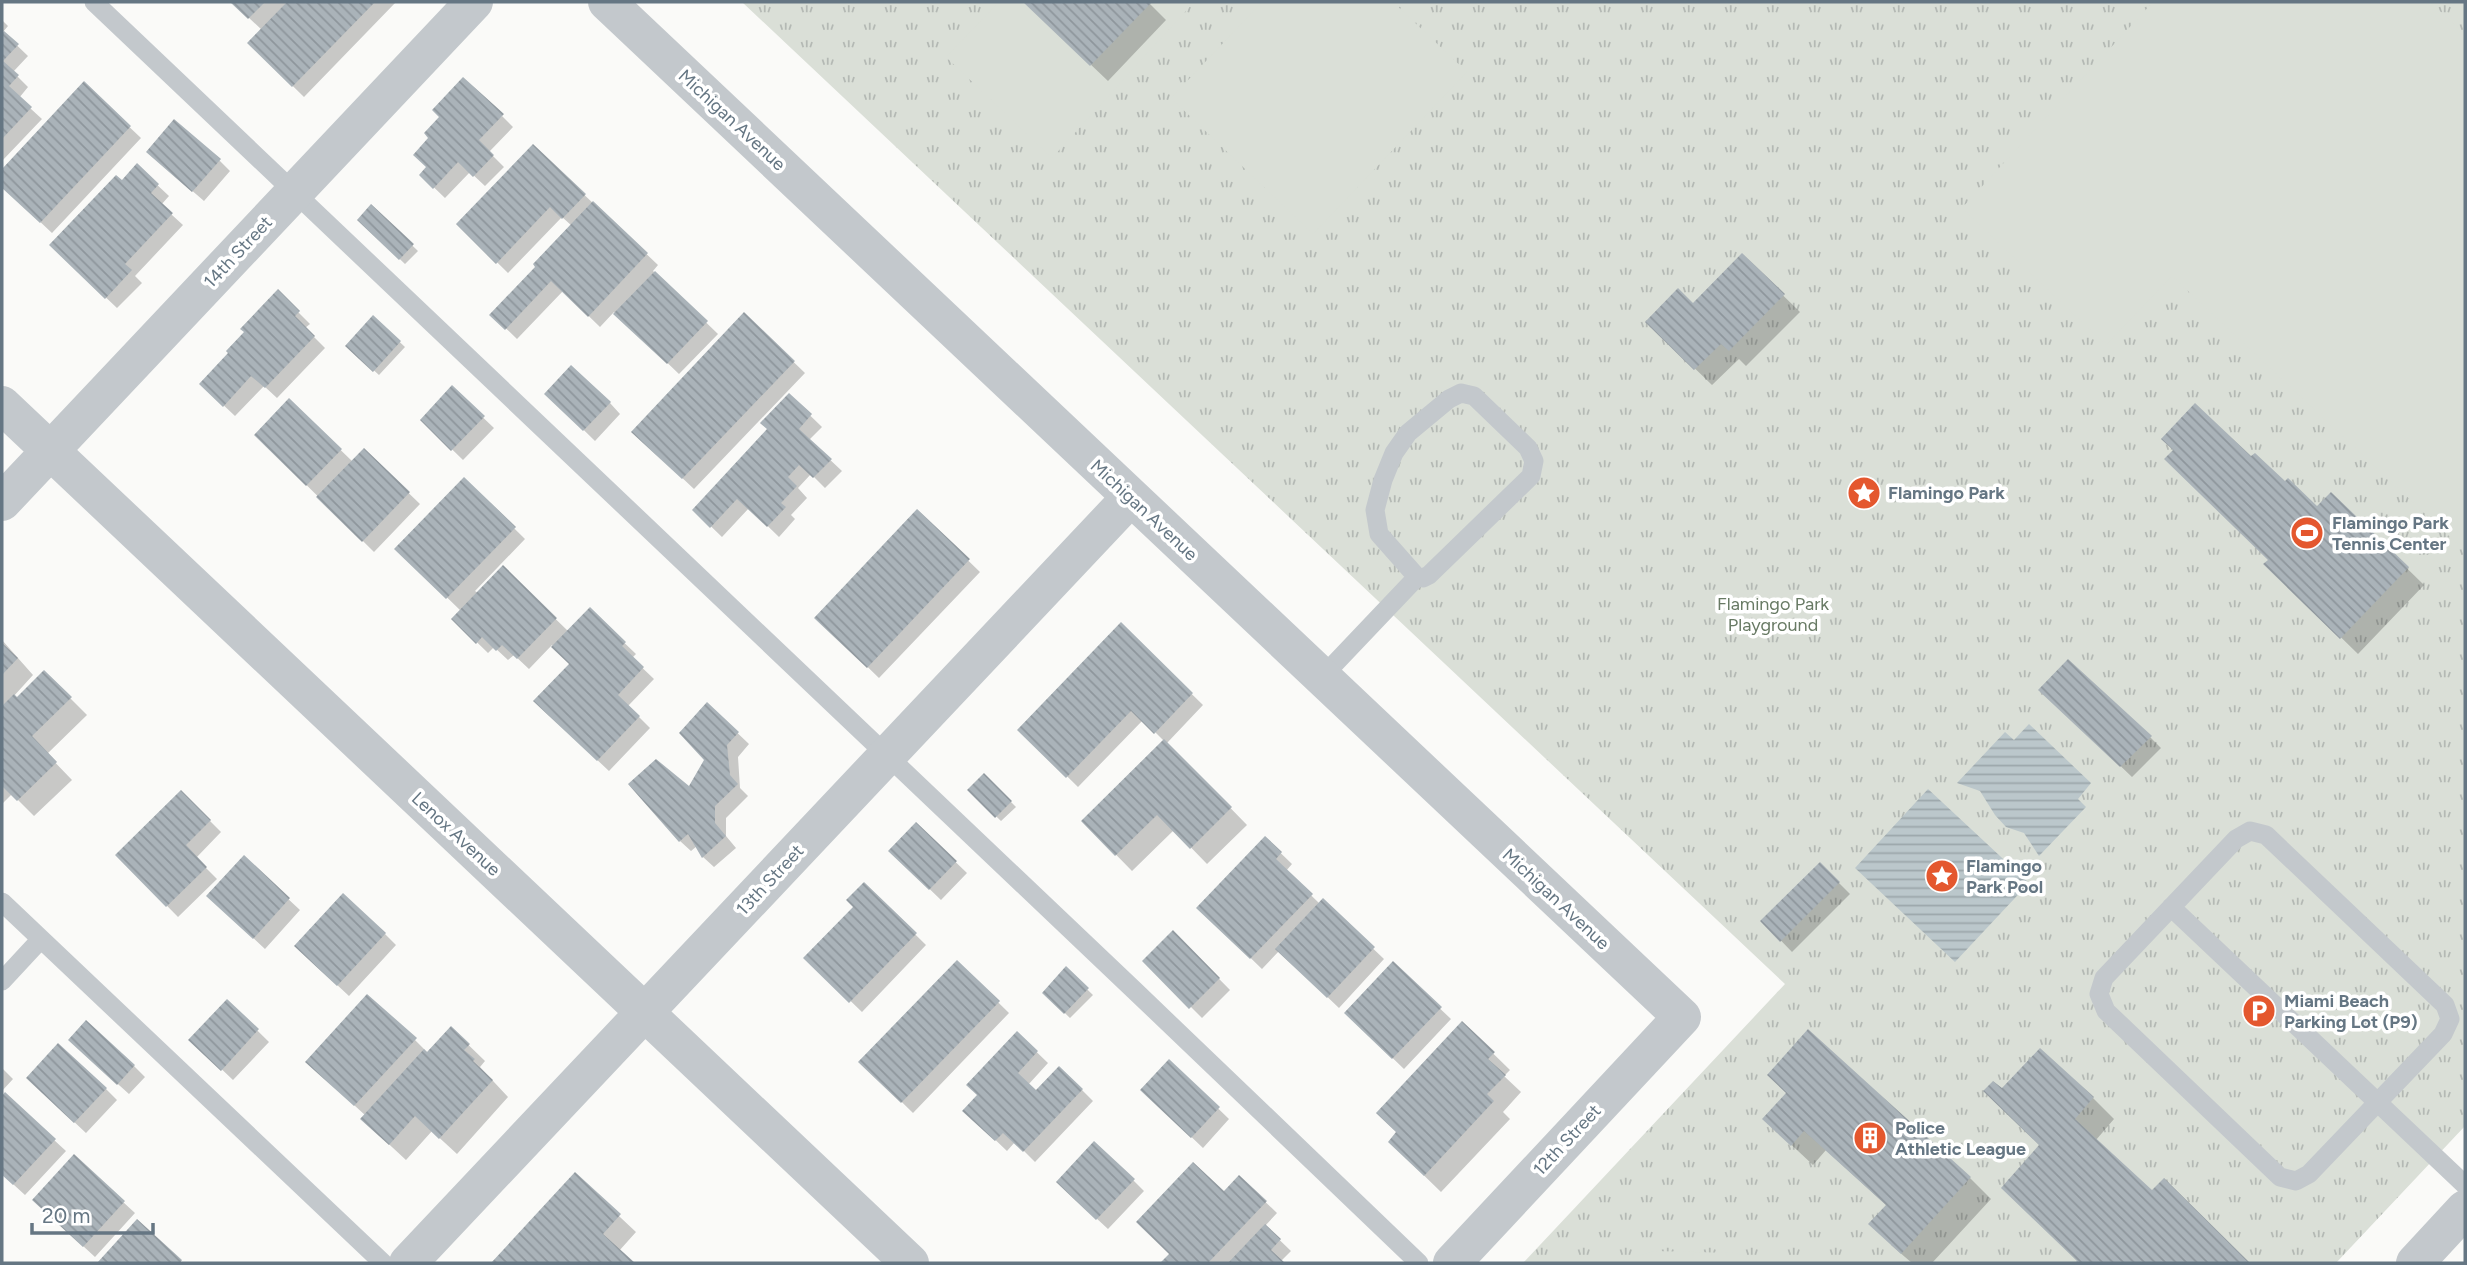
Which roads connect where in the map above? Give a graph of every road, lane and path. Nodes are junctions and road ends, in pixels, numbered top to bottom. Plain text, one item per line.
1 (94, 2) edge
2 (474, 2) edge
3 (607, 2) edge
4 (294, 192) junction
5 (2, 405) edge
6 (50, 451) junction
7 (1132, 497) junction
8 (2, 502) edge
9 (1417, 577) junction
10 (1322, 677) junction
11 (888, 755) junction
12 (2, 902) edge
13 (2171, 907) junction
14 (41, 940) junction
15 (2, 981) edge
16 (645, 1012) junction
17 (1682, 1017) joint
18 (2378, 1104) junction
19 (2465, 1185) edge
20 (2465, 1209) edge
21 (2425, 1260) edge
22 (383, 1263) edge
23 (408, 1263) edge
24 (910, 1263) edge
25 (1419, 1263) edge
26 (1452, 1263) edge

1 - 4 lane
2 - 4 street, 14th Street
3 - 7 street, Michigan Avenue
4 - 6 street, 14th Street
4 - 11 lane
5 - 6 street, Lenox Avenue
6 - 8 street, 14th Street
6 - 16 street, Lenox Avenue
7 - 10 street, Michigan Avenue
7 - 11 street, 13th Street
9 - 9 lane
9 - 10 lane
10 - 17 street, Michigan Avenue
11 - 16 street, 13th Street
11 - 25 lane
12 - 14 lane
13 - 18 lane
13 - 18 lane
13 - 18 lane
14 - 15 lane
14 - 22 lane
16 - 23 street, 13th Street
16 - 24 street, Lenox Avenue
17 - 26 street, 12th Street
18 - 19 lane
20 - 21 street

